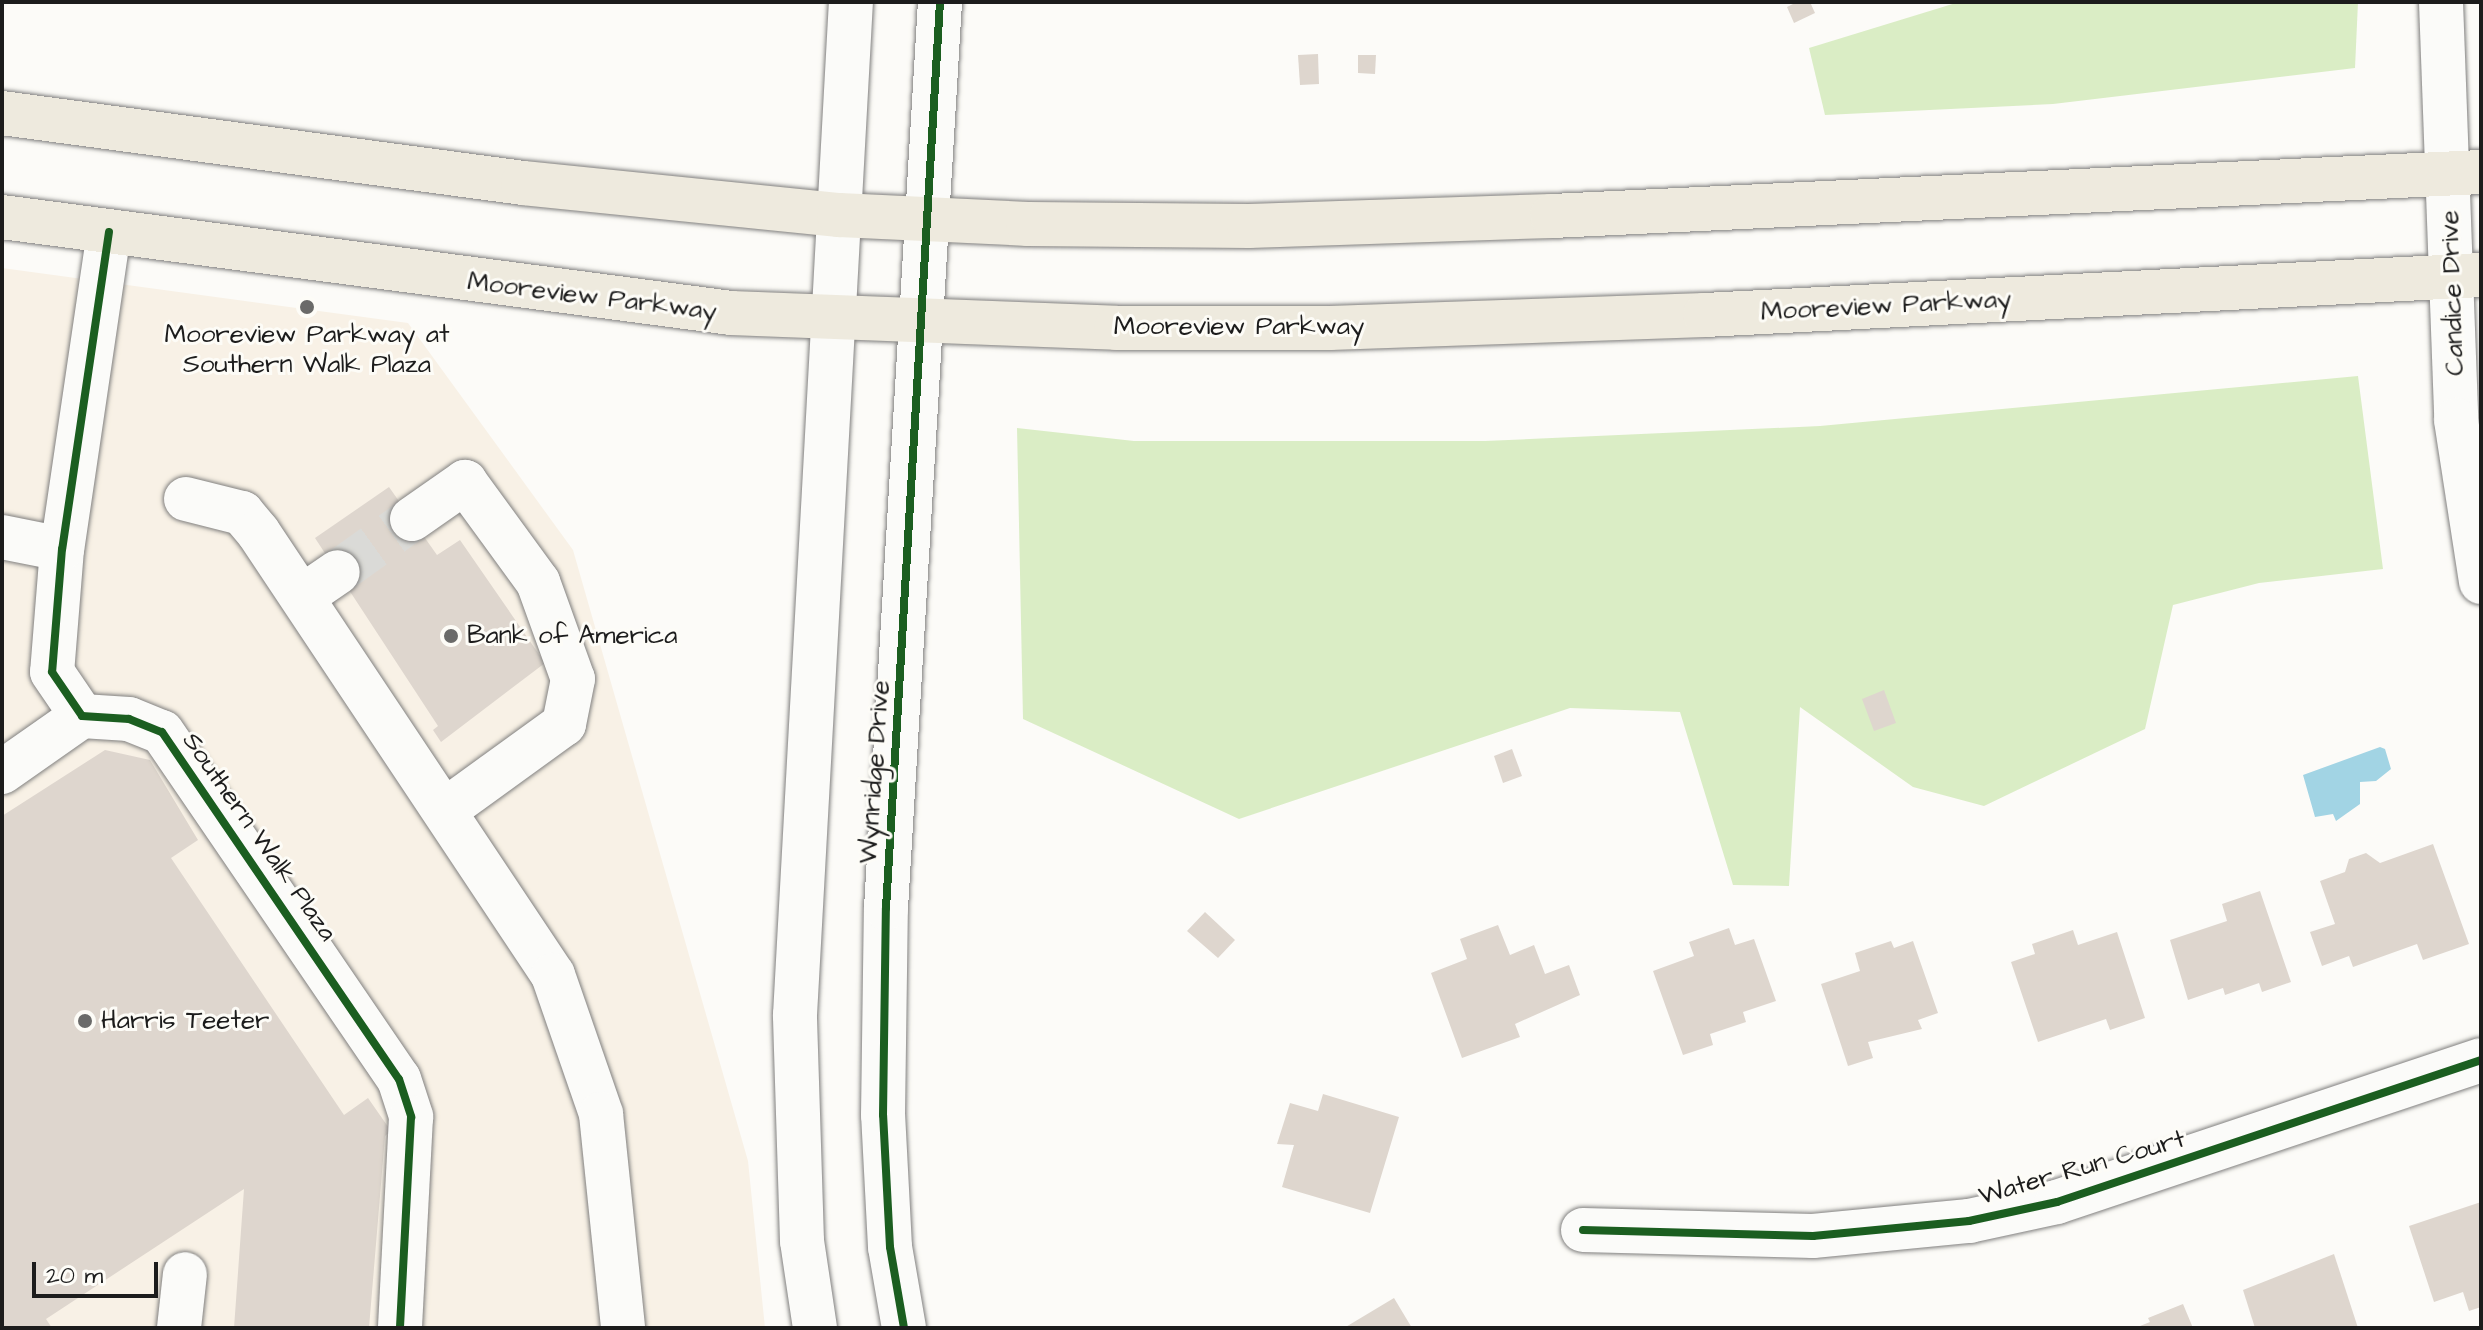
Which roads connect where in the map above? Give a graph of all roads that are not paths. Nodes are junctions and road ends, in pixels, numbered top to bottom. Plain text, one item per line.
1 (851, 2) edge
2 (940, 2) edge
3 (2441, 2) edge
4 (2, 113) edge
5 (2465, 173) edge
6 (839, 215) junction
7 (2, 217) edge
8 (928, 218) junction
9 (109, 232) junction
10 (2467, 276) edge
11 (831, 318) junction
12 (923, 323) junction
13 (186, 499) dead end
14 (412, 519) tunnel mouth
15 (2, 537) edge
16 (62, 549) junction
17 (338, 572) tunnel mouth
18 (2481, 582) edge
19 (303, 596) junction
20 (82, 716) junction
21 (2, 772) edge
22 (445, 810) junction
23 (2481, 1060) edge
24 (1583, 1230) dead end
25 (185, 1274) dead end
26 (179, 1328) edge
27 (400, 1328) edge
28 (623, 1328) edge
29 (815, 1328) edge
30 (904, 1328) edge

1 - 6 street
2 - 8 street, Wynridge Drive
3 - 5 street, Candice Drive
4 - 6 main road
5 - 8 main road
5 - 10 street, Candice Drive
6 - 8 main road
6 - 11 street
7 - 9 main road, Mooreview Parkway
8 - 12 street, Wynridge Drive
9 - 11 main road, Mooreview Parkway
9 - 16 street
10 - 12 main road, Mooreview Parkway
10 - 18 street, Candice Drive
11 - 12 main road, Mooreview Parkway
11 - 29 street
12 - 30 street, Wynridge Drive
13 - 19 street
14 - 22 street
15 - 16 street
16 - 20 street
17 - 19 street
19 - 22 street
20 - 21 street
20 - 27 street, Southern Walk Plaza
22 - 28 street
23 - 24 street, Water Run Court
25 - 26 street

